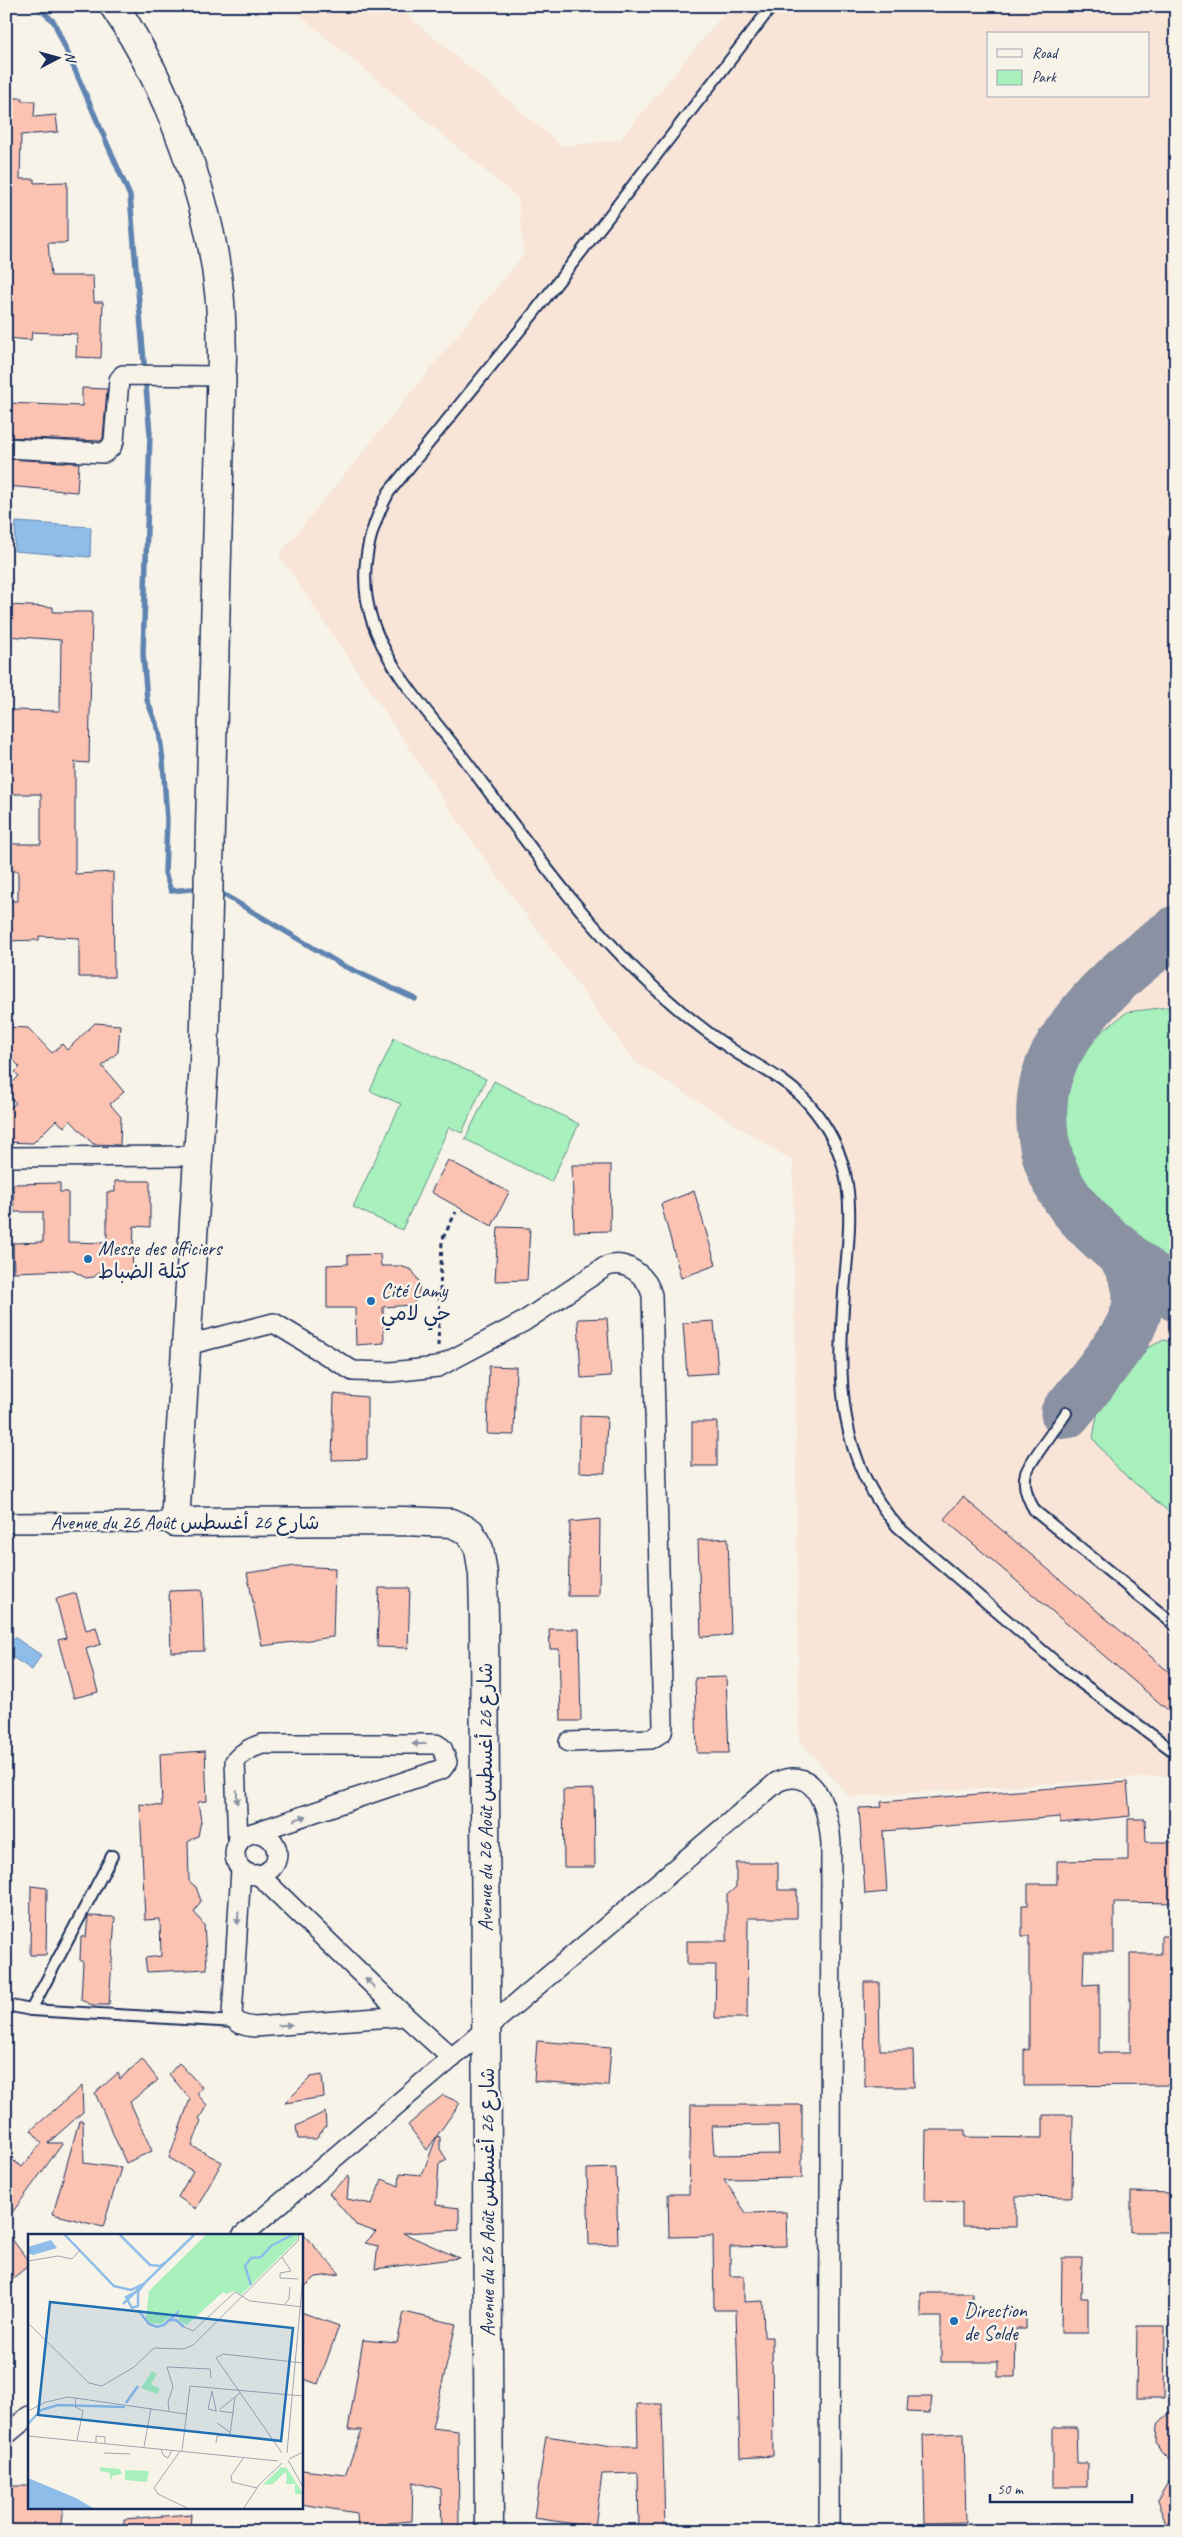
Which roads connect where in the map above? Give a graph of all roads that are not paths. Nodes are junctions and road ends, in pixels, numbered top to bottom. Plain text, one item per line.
1 (114, 6) edge
2 (772, 6) edge
3 (221, 376) junction
4 (6, 448) edge
5 (199, 1156) junction
6 (6, 1157) edge
7 (187, 1345) junction
8 (1066, 1413) dead end
9 (175, 1522) junction
10 (6, 1523) edge
11 (1176, 1626) edge
12 (569, 1742) dead end
13 (1176, 1753) edge
14 (246, 1838) junction
15 (112, 1856) dead end
16 (250, 1872) junction
17 (6, 2005) edge
18 (31, 2010) junction
19 (405, 2016) junction
20 (237, 2022) junction
21 (486, 2028) junction
22 (452, 2058) junction
23 (244, 2234) edge
24 (28, 2417) edge
25 (6, 2435) edge
26 (489, 2531) edge
27 (829, 2531) edge

1 - 3 street
2 - 13 lane
3 - 4 street
3 - 5 street
5 - 6 street
5 - 7 street
7 - 9 street
7 - 12 street
8 - 11 lane
9 - 10 street, Avenue du 26 Août شارع 26 أغسطس
9 - 21 street, Avenue du 26 Août شارع 26 أغسطس
14 -> 14 street
14 - 16 street
14 - 16 street
15 - 18 lane
19 -> 16 street
16 -> 20 street
17 - 18 lane
18 - 20 lane
20 -> 19 street
19 - 22 street
21 - 22 street
21 - 26 street, Avenue du 26 Août شارع 26 أغسطس
21 - 27 street
22 - 23 street
24 - 25 street

